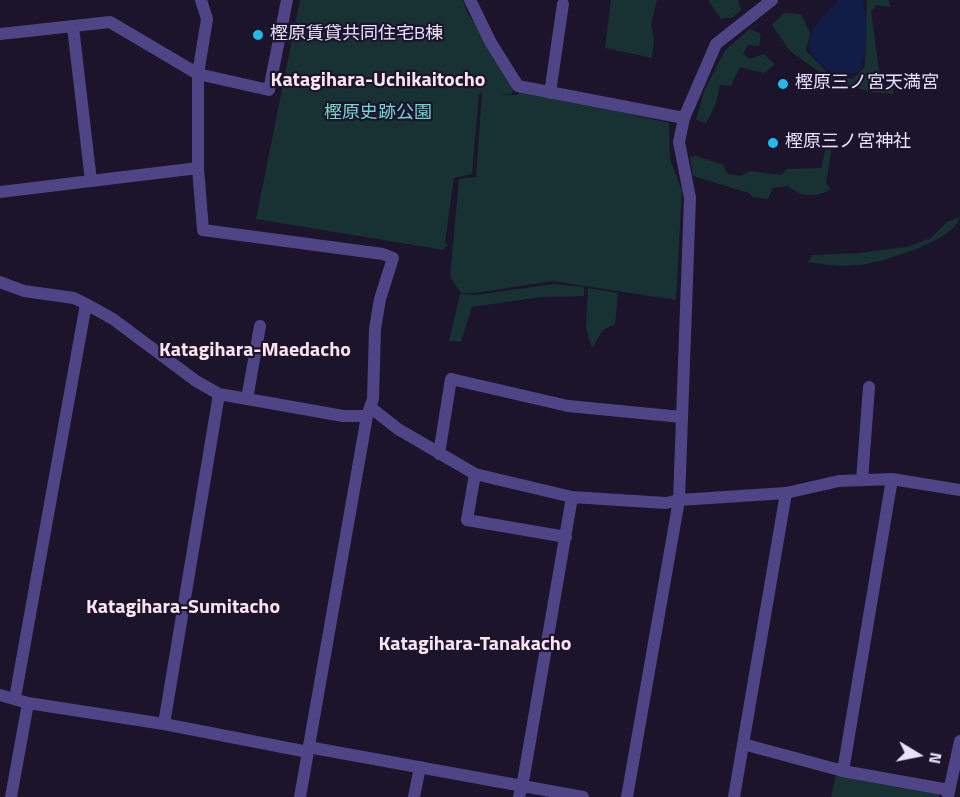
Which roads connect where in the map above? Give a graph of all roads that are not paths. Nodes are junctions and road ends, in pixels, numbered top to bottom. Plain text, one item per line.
1 (201, 0) edge
2 (287, 0) edge
3 (470, 0) edge
4 (772, 0) edge
5 (563, 4) dead end
6 (73, 27) junction
7 (0, 34) edge
8 (198, 74) junction
9 (550, 93) junction
10 (684, 118) junction
11 (198, 168) junction
12 (91, 181) junction
13 (0, 192) edge
14 (0, 282) edge
15 (86, 304) junction
16 (260, 326) dead end
17 (869, 387) dead end
18 (219, 394) junction
19 (247, 399) junction
20 (368, 412) junction
21 (682, 417) junction
22 (439, 454) junction
23 (475, 474) junction
24 (892, 479) junction
25 (862, 480) junction
26 (960, 490) edge
27 (786, 493) junction
28 (572, 496) junction
29 (679, 500) junction
30 (566, 537) junction
31 (0, 695) edge
32 (15, 698) junction
33 (28, 703) junction
34 (164, 724) junction
35 (960, 741) edge
36 (743, 744) junction
37 (308, 750) junction
38 (420, 766) junction
39 (843, 771) junction
40 (520, 792) edge
41 (948, 794) edge
42 (11, 797) edge
43 (300, 797) edge
44 (414, 797) edge
45 (583, 797) edge
46 (627, 797) edge
47 (734, 797) edge

1 - 8 street
2 - 8 street
3 - 9 street
4 - 10 street
5 - 9 street
6 - 7 street
6 - 8 street
6 - 12 street
8 - 11 street
9 - 10 street
10 - 21 street
11 - 12 street
11 - 20 street
12 - 13 street
14 - 15 street
15 - 18 street
15 - 32 street
16 - 19 street
17 - 25 street
18 - 19 street
18 - 34 street
19 - 20 street
20 - 22 street
20 - 37 street
21 - 22 street
21 - 29 street
22 - 23 street
23 - 28 street
23 - 30 street
24 - 25 street
24 - 26 street
24 - 39 street
25 - 27 street
27 - 29 street
27 - 36 street
28 - 29 street
28 - 30 street
29 - 46 street
30 - 40 street
31 - 32 street
32 - 33 street
33 - 34 street
33 - 42 street
34 - 37 street
35 - 41 street
36 - 39 street
36 - 47 street
37 - 38 street
37 - 43 street
38 - 40 street
38 - 44 street
39 - 41 street
40 - 45 street

